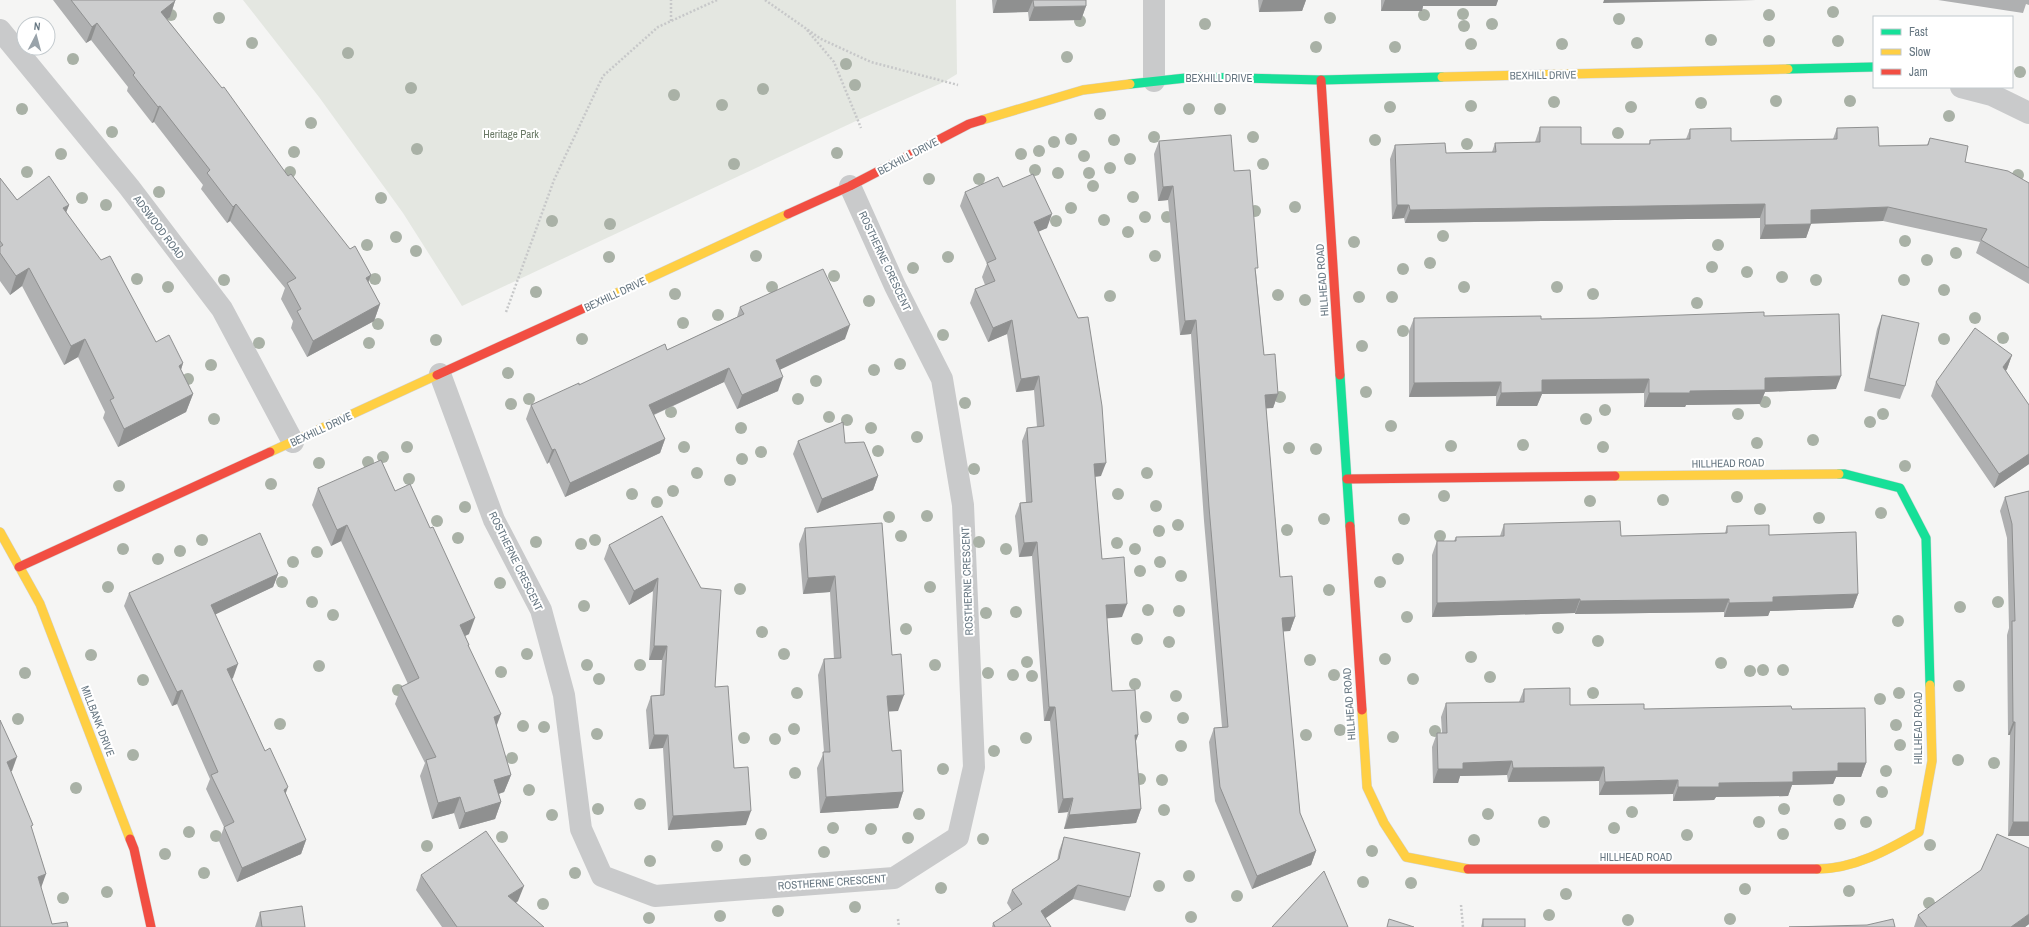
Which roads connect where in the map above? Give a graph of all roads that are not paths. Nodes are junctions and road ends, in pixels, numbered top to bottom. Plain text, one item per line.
1 (1154, 0) edge
2 (0, 30) edge
3 (1873, 67) edge
4 (1321, 80) junction
5 (1154, 81) junction
6 (1965, 88) edge
7 (2029, 113) edge
8 (850, 186) junction
9 (440, 374) junction
10 (293, 442) junction
11 (1347, 479) junction
12 (0, 532) edge
13 (19, 567) junction
14 (151, 927) edge

1 - 5 street
2 - 10 street, ADSWOOD ROAD
3 - 4 street, BEXHILL DRIVE
4 - 5 street, BEXHILL DRIVE
4 - 11 street, HILLHEAD ROAD
5 - 8 street, BEXHILL DRIVE
6 - 7 street
8 - 9 street, BEXHILL DRIVE
8 - 9 street, ROSTHERNE CRESCENT
9 - 10 street, BEXHILL DRIVE
10 - 13 street, BEXHILL DRIVE
11 - 11 street, HILLHEAD ROAD
12 - 13 street, MILLBANK DRIVE
13 - 14 street, MILLBANK DRIVE

